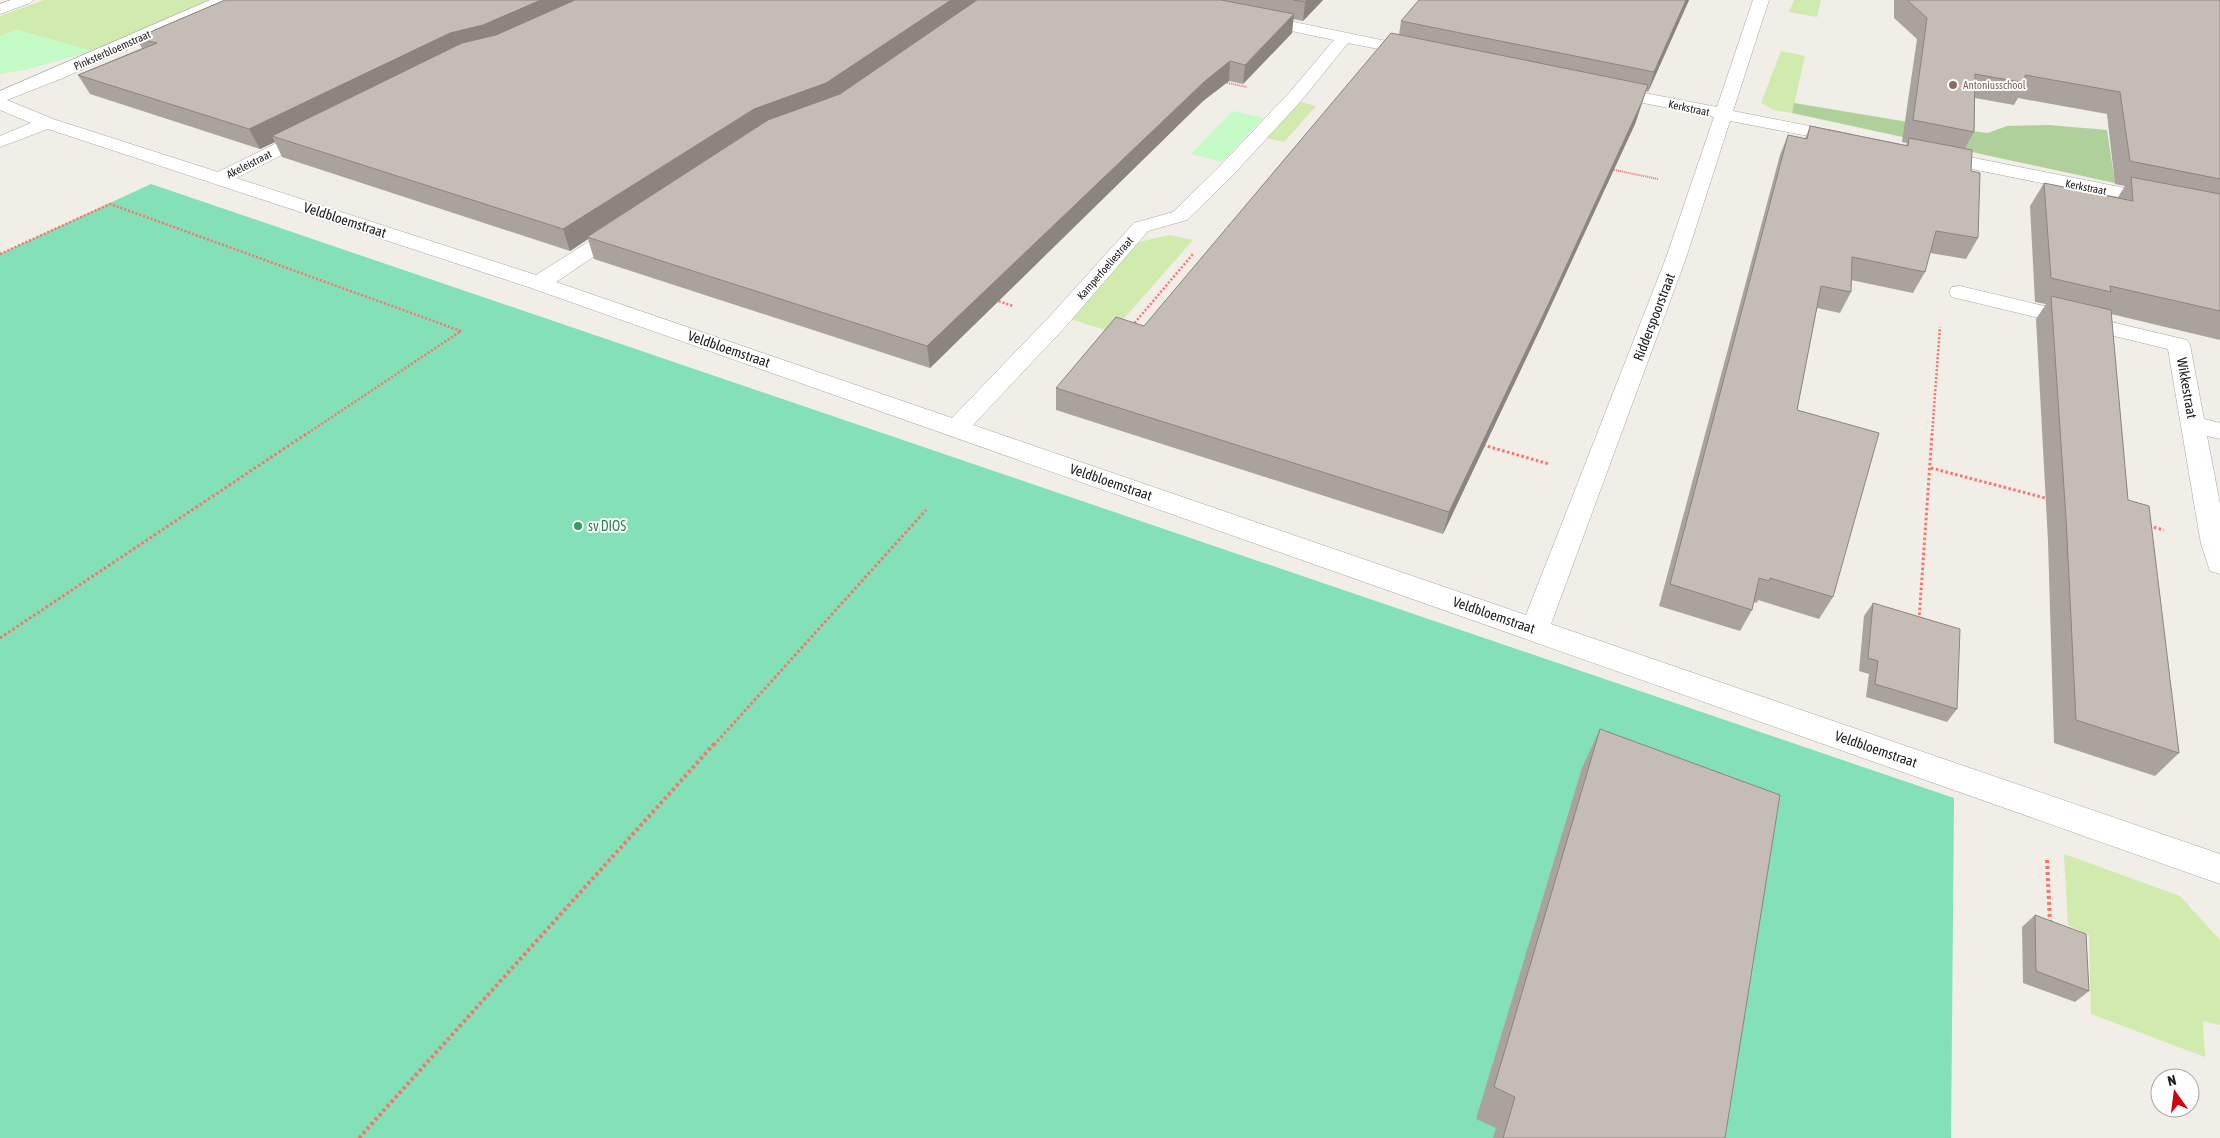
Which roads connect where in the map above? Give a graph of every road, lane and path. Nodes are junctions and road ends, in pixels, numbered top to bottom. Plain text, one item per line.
1 (25, 0) edge
2 (223, 0) edge
3 (1761, 0) edge
4 (0, 9) edge
5 (1242, 16) edge
6 (1345, 36) junction
7 (1430, 54) edge
8 (1219, 81) edge
9 (1593, 88) edge
10 (0, 97) edge
11 (1295, 97) junction
12 (0, 104) edge
13 (1723, 115) junction
14 (47, 122) junction
15 (329, 123) edge
16 (1857, 140) edge
17 (0, 142) edge
18 (1920, 153) edge
19 (1602, 167) edge
20 (218, 179) junction
21 (1700, 188) junction
22 (2220, 213) edge
23 (632, 222) edge
24 (1199, 247) dead end
25 (0, 254) edge
26 (540, 283) junction
27 (1960, 292) dead end
28 (993, 300) edge
29 (1059, 320) junction
30 (1940, 325) dead end
31 (1128, 331) edge
32 (2193, 424) junction
33 (956, 428) junction
34 (2220, 431) edge
35 (1482, 444) edge
36 (1931, 468) junction
37 (1592, 478) junction
38 (2055, 501) dead end
39 (926, 510) dead end
40 (2141, 524) edge
41 (2217, 554) edge
42 (1918, 624) edge
43 (1535, 629) junction
44 (0, 638) edge
45 (2047, 853) dead end
46 (2220, 868) edge
47 (2050, 926) edge
48 (359, 1138) edge

1 - 4 street
2 - 10 street, Pinksterbloemstraat
3 - 13 street, Ridderspoorstraat
5 - 6 street
6 - 7 street
6 - 11 street, Kamperfoeliestraat
8 - 11 path
9 - 13 street, Kerkstraat
11 - 29 street, Kamperfoeliestraat
12 - 14 street, Veldbloemstraat
13 - 16 street, Kerkstraat
13 - 21 street, Ridderspoorstraat
14 - 17 street
14 - 20 street, Veldbloemstraat
15 - 20 street, Akeleistraat
18 - 22 street, Kerkstraat
19 - 21 path
20 - 26 street, Veldbloemstraat
21 - 37 street, Ridderspoorstraat
23 - 26 street
24 - 31 path
25 - 44 path
26 - 33 street, Veldbloemstraat
27 - 32 street, Wikkestraat
28 - 29 path
29 - 33 street, Kamperfoeliestraat
30 - 36 path
32 - 34 street
32 - 41 street, Wikkestraat
33 - 43 street, Veldbloemstraat
35 - 37 path
36 - 38 path
36 - 42 path
37 - 43 street, Ridderspoorstraat
39 - 48 path
40 - 41 path
43 - 46 street, Veldbloemstraat
45 - 47 path

